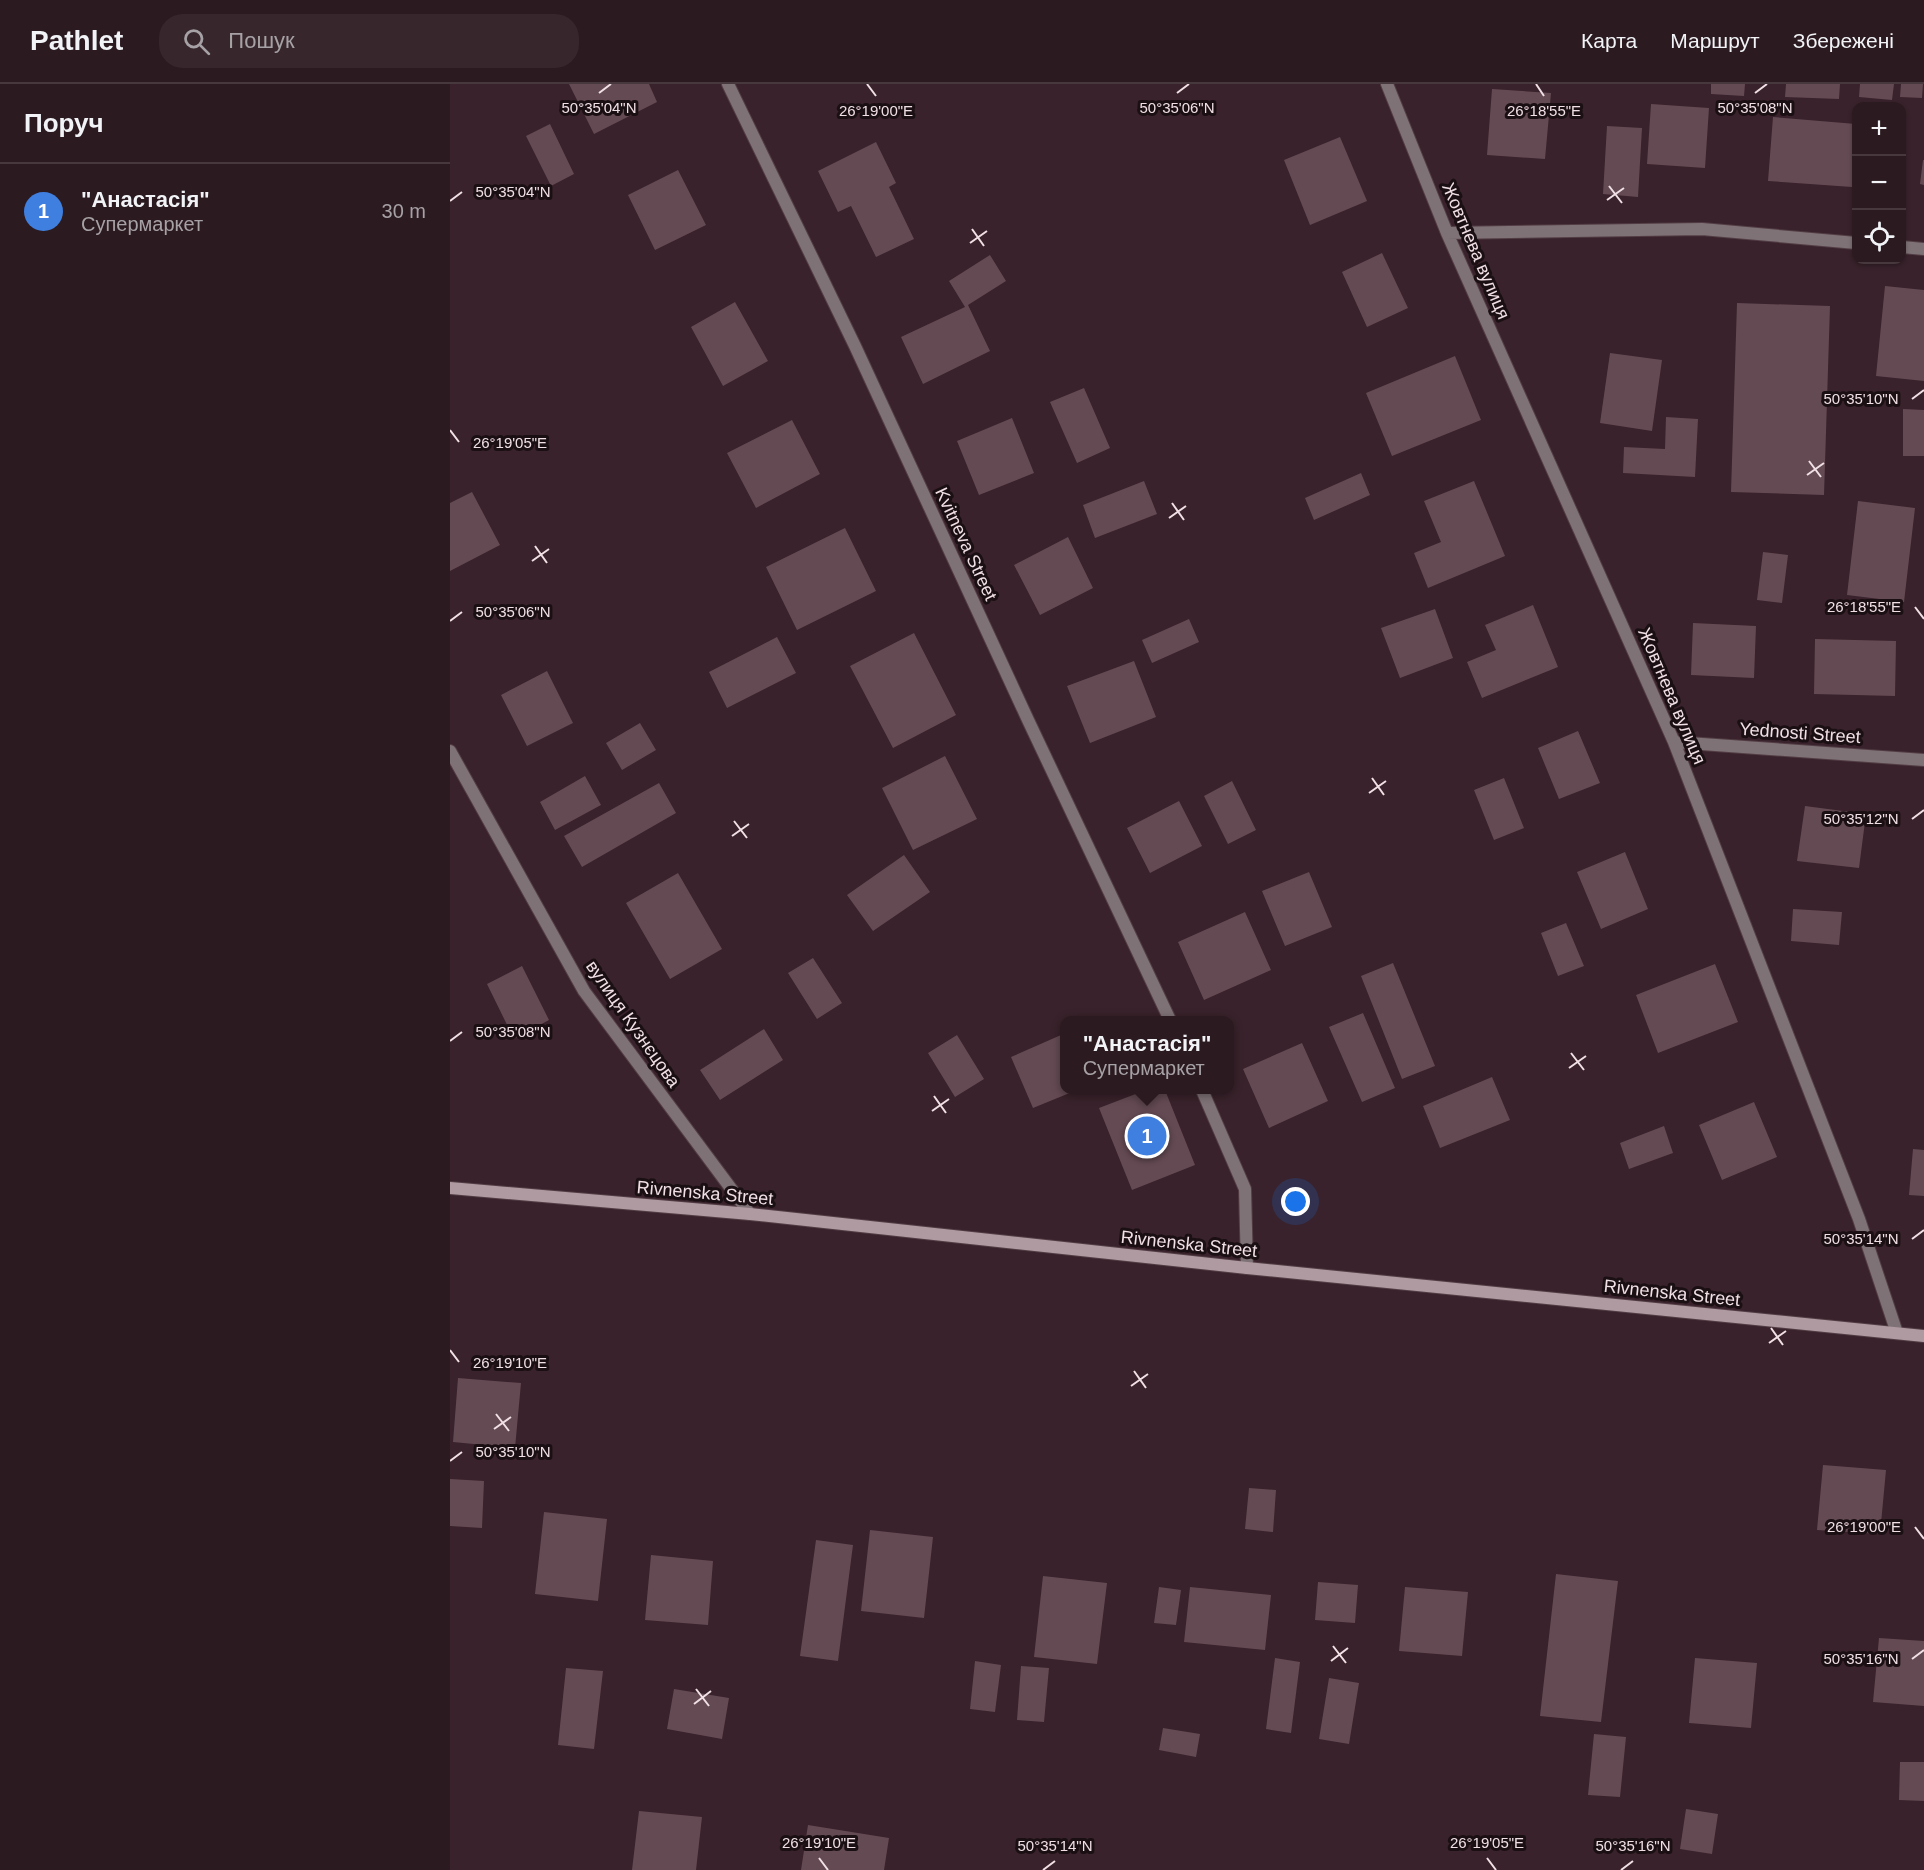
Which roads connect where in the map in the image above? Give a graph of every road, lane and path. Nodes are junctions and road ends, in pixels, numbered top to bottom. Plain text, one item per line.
1 (728, 84) edge
2 (1387, 84) edge
3 (1447, 233) junction
4 (1852, 243) edge
5 (1906, 247) edge
6 (1924, 249) edge
7 (1674, 742) junction
8 (450, 751) edge
9 (1924, 760) edge
10 (1168, 1016) edge
11 (1204, 1094) edge
12 (450, 1188) edge
13 (750, 1214) junction
14 (1247, 1268) junction
15 (1897, 1333) junction
16 (1924, 1336) edge

1 - 10 street, Kvitneva Street
2 - 3 street, Жовтнева вулиця
3 - 4 street
3 - 7 street, Жовтнева вулиця
5 - 6 street
7 - 9 street, Yednosti Street
7 - 15 street, Жовтнева вулиця
8 - 13 street, вулиця Кузнєцова
11 - 14 street
12 - 13 main road, Rivnenska Street
13 - 14 main road, Rivnenska Street
14 - 15 main road, Rivnenska Street
15 - 16 main road, Rivnenska Street

